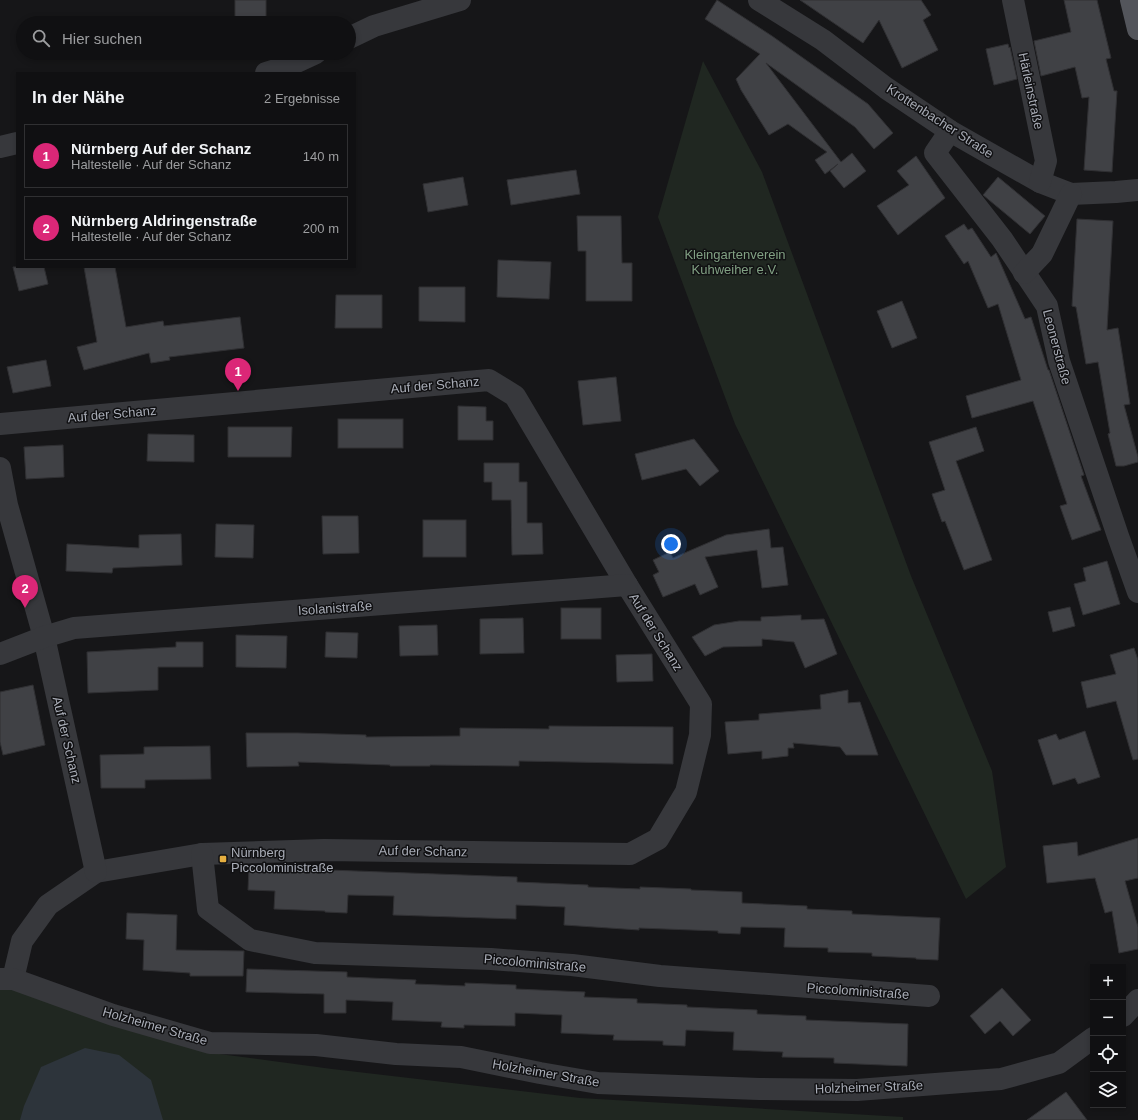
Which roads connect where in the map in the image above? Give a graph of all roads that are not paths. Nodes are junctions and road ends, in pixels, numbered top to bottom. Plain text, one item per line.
1 (460, 0) edge
2 (759, 0) edge
3 (1013, 0) edge
4 (1131, 0) edge
5 (1138, 29) edge
6 (356, 35) edge
7 (301, 60) edge
8 (269, 72) edge
9 (950, 131) junction
10 (16, 143) edge
11 (0, 147) edge
12 (1040, 182) junction
13 (1138, 190) edge
14 (1071, 194) junction
15 (1024, 273) junction
16 (0, 424) edge
17 (0, 468) edge
18 (3, 506) edge
19 (627, 585) junction
20 (1138, 592) edge
21 (44, 637) junction
22 (0, 654) edge
23 (202, 854) junction
24 (96, 872) junction
25 (7, 979) edge
26 (929, 996) dead end
27 (1138, 1000) edge
28 (1126, 1013) edge
29 (1090, 1040) edge

1 - 6 street
2 - 9 street, Krottenbacher Straße
3 - 12 street, Härleinstraße
4 - 5 main road
7 - 8 street
9 - 12 street, Krottenbacher Straße
9 - 15 street, Leonerstraße
10 - 11 street
12 - 14 street, Krottenbacher Straße
13 - 14 street, Krottenbacher Straße
14 - 15 street
15 - 20 street, Leonerstraße
16 - 19 street, Auf der Schanz
17 - 18 street, Auf der Schanz
18 - 21 street, Auf der Schanz
19 - 21 street, Isolanistraße
19 - 23 street, Auf der Schanz
21 - 22 street, Isolanistraße
21 - 24 street, Auf der Schanz
23 - 24 street, Auf der Schanz
23 - 26 street, Piccoloministraße
24 - 25 street, Auf der Schanz
25 - 29 street, Holzheimer Straße
27 - 28 street

